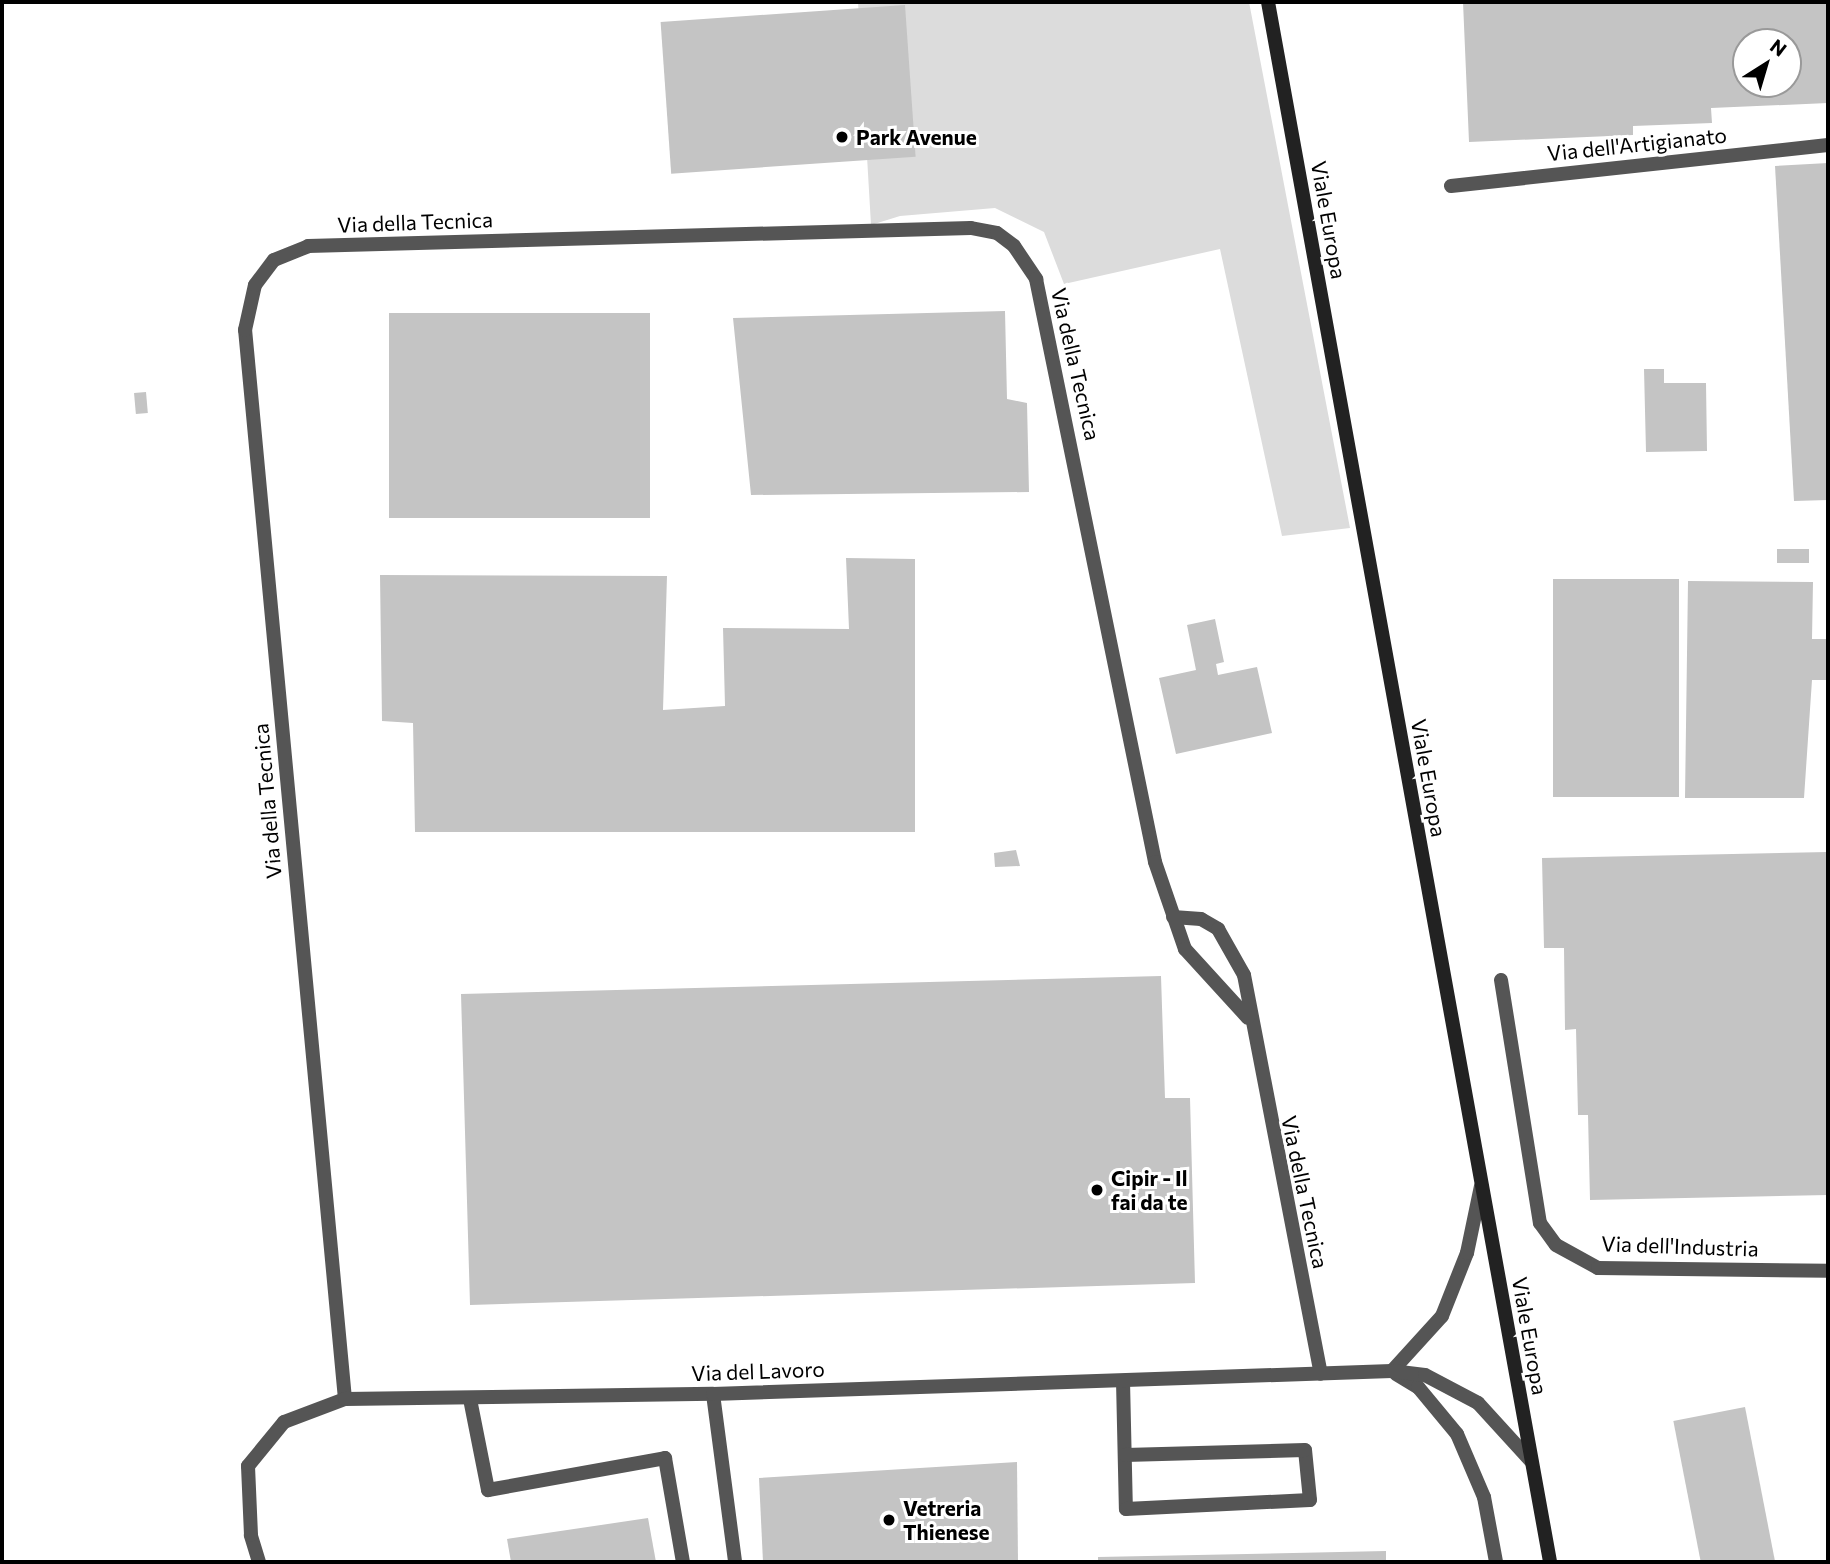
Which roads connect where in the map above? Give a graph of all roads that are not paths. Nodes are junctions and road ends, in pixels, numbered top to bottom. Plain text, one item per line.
1 (1268, 2) edge
2 (1828, 145) edge
3 (1451, 186) dead end
4 (1173, 917) junction
5 (1502, 980) dead end
6 (1248, 1018) junction
7 (1481, 1186) junction
8 (1828, 1271) edge
9 (1392, 1371) junction
10 (1321, 1374) junction
11 (1123, 1381) junction
12 (713, 1394) junction
13 (345, 1399) junction
14 (470, 1399) junction
15 (1125, 1455) junction
16 (1531, 1461) junction
17 (258, 1562) edge
18 (682, 1562) edge
19 (735, 1562) edge
20 (1496, 1562) edge
21 (1550, 1562) edge

1 - 7 main road, Viale Europa
2 - 3 street, Via dell'Artigianato
4 - 6 street, Via della Tecnica
4 - 6 street, Via della Tecnica
4 - 13 street, Via della Tecnica
5 - 8 street, Via dell'Industria
6 - 10 street, Via della Tecnica
7 - 9 street
7 - 16 main road, Viale Europa
9 - 10 street, Via del Lavoro
9 - 16 street, Via del Lavoro
9 - 20 street
10 - 11 street, Via del Lavoro
11 - 12 street, Via del Lavoro
11 - 15 street
12 - 14 street, Via del Lavoro
12 - 19 street
13 - 14 street, Via del Lavoro
13 - 17 street, Via del Lavoro
14 - 18 street
15 - 15 street
16 - 21 main road, Viale Europa

